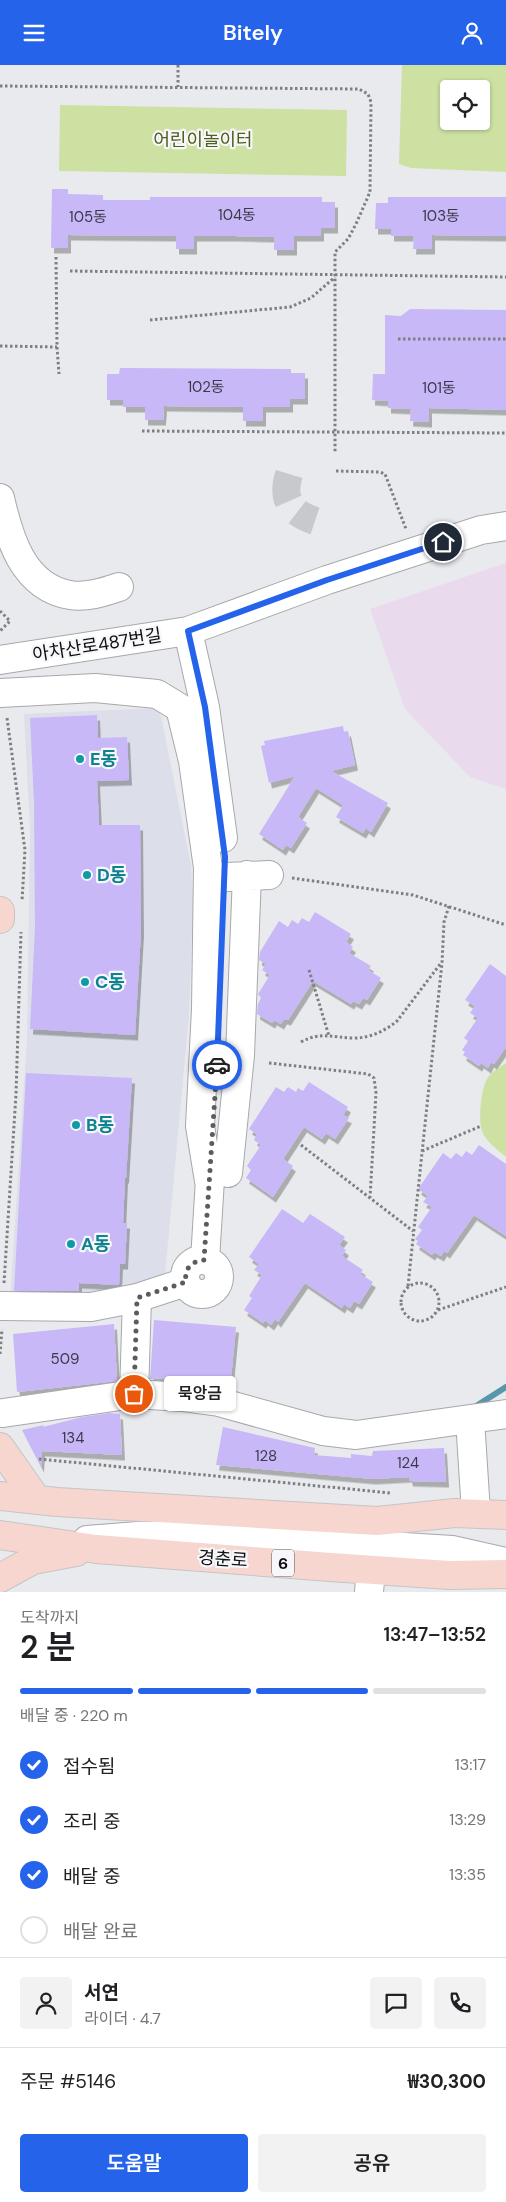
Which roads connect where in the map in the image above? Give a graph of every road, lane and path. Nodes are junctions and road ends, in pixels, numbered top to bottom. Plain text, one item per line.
1 (178, 65) edge
2 (0, 86) edge
3 (178, 87) junction
4 (56, 257) dead end
5 (70, 271) dead end
6 (335, 276) junction
7 (506, 277) edge
8 (150, 320) dead end
9 (398, 339) dead end
10 (506, 339) edge
11 (0, 347) edge
12 (57, 347) junction
13 (59, 374) dead end
14 (142, 431) dead end
15 (335, 432) junction
16 (506, 433) edge
17 (334, 452) dead end
18 (336, 471) dead end
19 (0, 498) edge
20 (506, 526) edge
21 (407, 531) dead end
22 (119, 587) dead end
23 (0, 611) edge
24 (0, 631) edge
25 (188, 631) junction
26 (0, 660) edge
27 (4, 705) edge
28 (192, 705) junction
29 (237, 876) junction
30 (449, 906) junction
31 (11, 915) edge
32 (506, 925) edge
33 (442, 963) junction
34 (309, 970) dead end
35 (329, 1036) junction
36 (301, 1042) dead end
37 (270, 1063) dead end
38 (481, 1126) dead end
39 (301, 1145) dead end
40 (422, 1151) junction
41 (370, 1198) junction
42 (414, 1232) junction
43 (408, 1286) junction
44 (506, 1287) edge
45 (137, 1298) junction
46 (1, 1306) edge
47 (438, 1310) junction
48 (0, 1354) edge
49 (134, 1394) junction
50 (3, 1413) dead end
51 (506, 1414) edge
52 (470, 1419) junction
53 (0, 1447) edge
54 (36, 1459) dead end
55 (398, 1494) dead end
56 (0, 1496) edge
57 (37, 1500) junction
58 (476, 1513) junction
59 (506, 1515) edge
60 (377, 1521) junction
61 (0, 1535) edge
62 (60, 1542) junction
63 (506, 1545) edge
64 (96, 1549) junction
65 (506, 1562) edge
66 (506, 1574) edge
67 (0, 1578) edge
68 (370, 1581) edge

1 - 3 path
2 - 3 path
3 - 6 path
4 - 12 path
5 - 6 path
6 - 7 path
6 - 8 path
6 - 15 path
9 - 10 path
11 - 12 path
12 - 13 path
14 - 15 path
15 - 16 path
15 - 17 path
18 - 21 path
19 - 22 street
20 - 25 street, 아차산로487번길
23 - 24 path
25 - 26 street, 아차산로487번길
25 - 28 street
27 - 28 street
27 - 31 path
28 - 29 street
29 - 30 path
29 - 45 street
30 - 32 path
30 - 33 path
31 - 46 path
33 - 35 path
33 - 40 path
34 - 35 path
35 - 36 path
37 - 41 path
38 - 40 path
39 - 41 path
40 - 42 path
41 - 42 path
42 - 43 path
43 - 47 path
43 - 47 path
44 - 47 path
45 - 46 street
45 - 49 street
46 - 48 path
49 - 50 street
49 - 52 street
51 - 52 street
52 - 58 street
53 - 57 main road
54 - 55 path
56 - 57 main road
57 - 60 main road
58 - 59 main road
58 - 60 main road
60 - 63 street
61 - 62 main road, 경춘로 / 6
62 - 64 main road, 경춘로 / 6
62 - 65 street
64 - 67 main road
64 - 68 main road, 경춘로 / 6
66 - 68 main road, 경춘로 / 6

